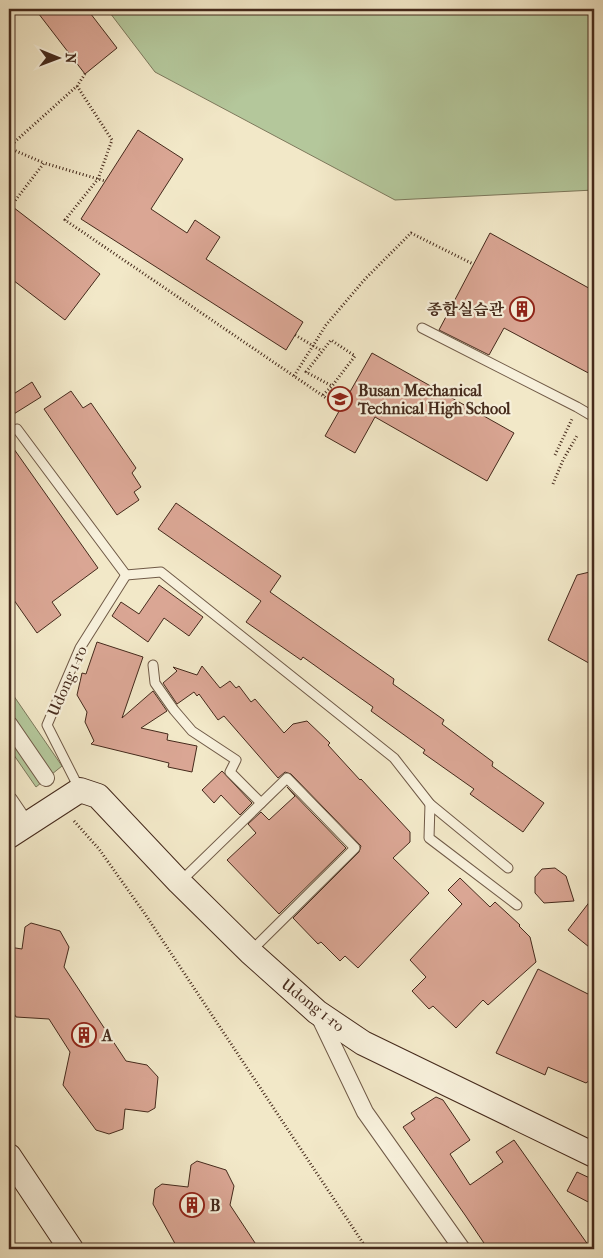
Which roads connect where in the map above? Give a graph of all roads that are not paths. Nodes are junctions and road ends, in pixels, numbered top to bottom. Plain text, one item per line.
1 (422, 328) dead end
2 (594, 417) edge
3 (17, 428) dead end
4 (126, 575) junction
5 (153, 665) dead end
6 (9, 724) edge
7 (46, 778) dead end
8 (71, 796) junction
9 (9, 800) edge
10 (261, 803) junction
11 (430, 804) junction
12 (17, 831) edge
13 (508, 868) dead end
14 (179, 882) junction
15 (517, 904) dead end
16 (250, 952) junction
17 (317, 1012) junction
18 (590, 1149) edge
19 (9, 1156) edge
20 (71, 1249) edge
21 (462, 1249) edge

1 - 2 lane
3 - 4 lane
4 - 8 lane, Udong 1-ro
4 - 11 lane
5 - 10 lane
6 - 7 street
8 - 12 street
8 - 14 street, Udong 1-ro
9 - 12 street
10 - 14 lane
10 - 16 lane
11 - 13 lane
11 - 15 lane
14 - 16 street, Udong 1-ro
16 - 17 street, Udong 1-ro
17 - 18 street, Udong 1-ro
17 - 21 street
19 - 20 street

